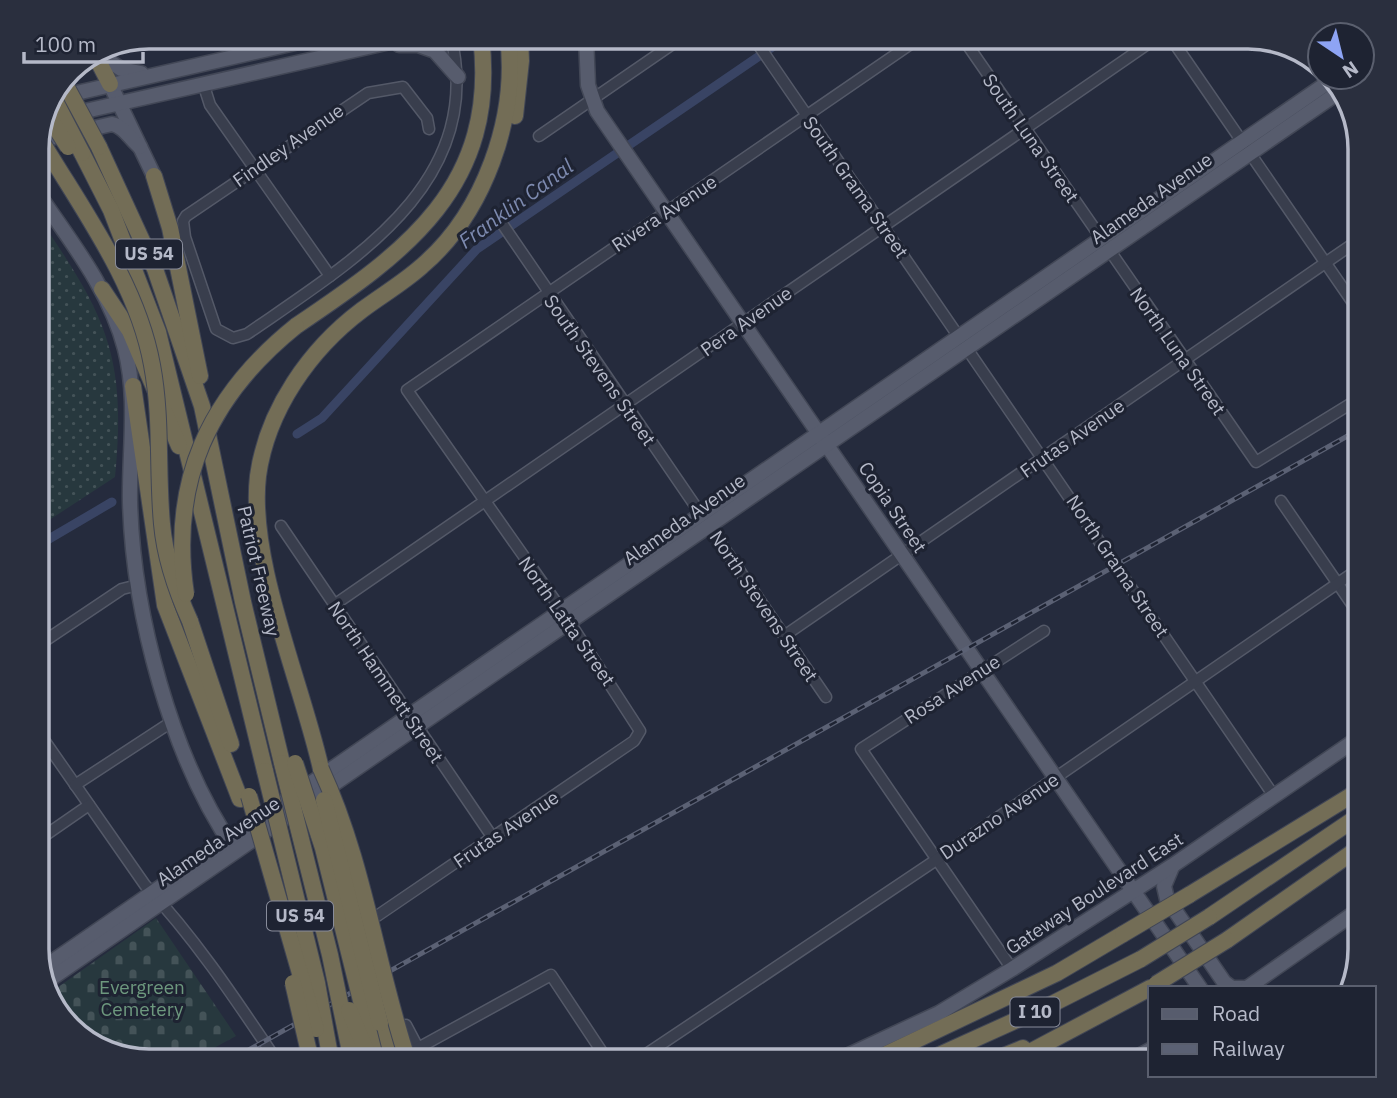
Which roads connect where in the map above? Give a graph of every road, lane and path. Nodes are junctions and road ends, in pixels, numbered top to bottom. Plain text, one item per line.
1 (267, 49) edge
2 (290, 49) edge
3 (356, 49) edge
4 (430, 49) edge
5 (453, 49) edge
6 (481, 49) edge
7 (508, 49) edge
8 (520, 49) edge
9 (587, 49) edge
10 (666, 49) edge
11 (762, 49) edge
12 (903, 49) edge
13 (970, 49) edge
14 (1141, 49) edge
15 (1178, 49) edge
16 (105, 60) edge
17 (100, 61) edge
18 (259, 71) junction
19 (153, 74) junction
20 (458, 77) junction
21 (203, 83) junction
22 (110, 84) junction
23 (70, 89) edge
24 (1318, 91) edge
25 (65, 95) edge
26 (1332, 96) edge
27 (592, 101) junction
28 (120, 103) junction
29 (58, 108) edge
30 (807, 115) junction
31 (54, 117) edge
32 (52, 123) edge
33 (429, 129) dead end
34 (1025, 129) junction
35 (540, 136) dead end
36 (50, 137) edge
37 (140, 147) junction
38 (1246, 148) junction
39 (77, 153) junction
40 (49, 157) edge
41 (255, 168) junction
42 (154, 176) joint
43 (49, 210) edge
44 (666, 212) junction
45 (463, 217) junction
46 (500, 222) dead end
47 (883, 226) junction
48 (1105, 245) junction
49 (1348, 247) edge
50 (1325, 263) junction
51 (330, 276) junction
52 (102, 289) junction
53 (548, 293) junction
54 (1348, 296) edge
55 (743, 324) junction
56 (964, 343) junction
57 (1185, 361) junction
58 (133, 386) junction
59 (407, 390) joint
60 (625, 405) junction
61 (1348, 405) edge
62 (202, 406) junction
63 (823, 439) junction
64 (1044, 458) junction
65 (1281, 501) dead end
66 (485, 502) junction
67 (200, 504) junction
68 (706, 520) junction
69 (281, 526) dead end
70 (902, 555) junction
71 (1348, 576) edge
72 (1338, 583) junction
73 (138, 585) junction
74 (1348, 598) edge
75 (334, 605) junction
76 (566, 617) junction
77 (190, 621) junction
78 (1044, 631) dead end
79 (784, 636) junction
80 (49, 638) edge
81 (981, 670) junction
82 (1196, 681) junction
83 (826, 697) dead end
84 (173, 721) junction
85 (413, 722) junction
86 (634, 741) joint
87 (1348, 745) edge
88 (49, 747) edge
89 (289, 763) junction
90 (321, 769) junction
91 (1056, 778) junction
92 (75, 785) junction
93 (1274, 796) junction
94 (244, 797) junction
95 (1348, 797) edge
96 (89, 805) junction
97 (1348, 823) edge
98 (49, 833) edge
99 (493, 838) junction
100 (233, 847) junction
101 (1348, 856) edge
102 (936, 860) junction
103 (1348, 860) edge
104 (1172, 866) junction
105 (1315, 879) junction
106 (1133, 892) junction
107 (158, 897) junction
108 (377, 916) dead end
109 (1348, 920) edge
110 (330, 955) junction
111 (50, 964) edge
112 (1012, 969) junction
113 (53, 977) edge
114 (303, 983) junction
115 (1154, 986) edge
116 (1199, 986) edge
117 (1229, 986) edge
118 (1250, 986) edge
119 (1148, 989) edge
120 (380, 1023) junction
121 (406, 1025) dead end
122 (1080, 1025) junction
123 (268, 1049) edge
124 (309, 1049) edge
125 (311, 1049) edge
126 (321, 1049) edge
127 (329, 1049) edge
128 (350, 1049) edge
129 (365, 1049) edge
130 (373, 1049) edge
131 (384, 1049) edge
132 (390, 1049) edge
133 (411, 1049) edge
134 (412, 1049) edge
135 (423, 1049) edge
136 (600, 1049) edge
137 (654, 1049) edge
138 (862, 1049) edge
139 (898, 1049) edge
140 (953, 1049) edge
141 (1021, 1049) edge
142 (1035, 1049) edge

1 - 19 main road
2 - 18 main road
3 - 18 main road
4 - 20 main road
5 - 20 street
6 - 77 highway, bridge
7 - 45 highway
8 - 45 highway
9 - 27 main road, Copia Street
10 - 27 street
11 - 30 street, South Grama Street
12 - 30 street, Rivera Avenue
13 - 34 street, South Luna Street
14 - 34 street, Pera Avenue
15 - 38 street
16 - 19 main road
17 - 22 highway
18 - 21 main road
19 - 22 main road
20 - 51 street
21 - 28 main road
21 - 41 street
22 - 25 main road
22 - 28 main road
23 - 62 highway, Patriot Freeway / US 54, bridge
24 - 38 main road, Alameda Avenue
26 - 38 main road, Alameda Avenue
27 - 35 street
27 - 44 main road, Copia Street
28 - 31 main road
28 - 37 main road
29 - 39 highway, bridge
30 - 44 street, Rivera Avenue
30 - 47 street, South Grama Street
32 - 39 highway, bridge
33 - 41 street, Findley Avenue
34 - 47 street, Pera Avenue
34 - 48 street, South Luna Street
36 - 37 main road
37 - 42 main road
38 - 48 main road, Alameda Avenue
38 - 50 street
39 - 67 highway, US 54
40 - 77 highway, bridge
41 - 51 street
41 - 51 street, Findley Avenue
42 - 62 highway
43 - 52 main road
44 - 53 street, Rivera Avenue
44 - 55 main road, Copia Street
45 - 90 highway
46 - 53 street, South Stevens Street
47 - 55 street, Pera Avenue
47 - 56 street, South Grama Street
48 - 56 main road, Alameda Avenue
48 - 57 street, North Luna Street
49 - 50 street, Frutas Avenue
50 - 54 street
50 - 57 street, Frutas Avenue
52 - 58 main road
52 - 67 highway
53 - 59 street, Rivera Avenue
53 - 60 street, South Stevens Street
55 - 60 street, Pera Avenue
55 - 63 main road, Copia Street
56 - 63 main road, Alameda Avenue
56 - 64 street, North Grama Street
57 - 61 street, North Luna Street
57 - 64 street, Frutas Avenue
58 - 73 main road
58 - 94 highway
59 - 66 street, North Latta Street
60 - 66 street, Pera Avenue
60 - 68 street, South Stevens Street
62 - 89 highway, Patriot Freeway / US 54
63 - 68 main road, Alameda Avenue
63 - 70 main road, Copia Street
64 - 70 street, Frutas Avenue
64 - 82 street, North Grama Street
65 - 72 street
66 - 75 street, Pera Avenue
66 - 76 street, North Latta Street
67 - 127 highway, US 54, bridge
68 - 76 main road, Alameda Avenue
68 - 79 street, North Stevens Street
69 - 75 street, North Hammett Street
70 - 79 street, Frutas Avenue
70 - 81 main road, Copia Street
71 - 72 street, Durazno Avenue
72 - 74 street
72 - 82 street, Durazno Avenue
73 - 80 street
73 - 84 main road
75 - 85 street, North Hammett Street
76 - 85 main road, Alameda Avenue
76 - 86 street, North Latta Street
77 - 94 highway
78 - 81 street, Rosa Avenue
79 - 83 street, North Stevens Street
81 - 91 main road, Copia Street
81 - 102 street, Rosa Avenue
82 - 91 street, Durazno Avenue
82 - 93 street, North Grama Street
84 - 92 street
84 - 100 main road
85 - 99 street, North Hammett Street
85 - 100 main road, Alameda Avenue
86 - 99 street, Frutas Avenue
87 - 93 main road, Gateway Boulevard East
88 - 92 street
89 - 110 highway, US 54, bridge
89 - 130 highway, bridge
90 - 120 highway, bridge
90 - 133 highway, bridge
91 - 102 street, Durazno Avenue
91 - 106 main road, Copia Street
92 - 96 street
93 - 104 main road, Gateway Boulevard East
94 - 114 highway, bridge
94 - 124 highway, bridge
95 - 139 highway, bridge
96 - 98 street
96 - 107 street
97 - 140 highway, I 10, bridge
99 - 108 street, Frutas Avenue
100 - 107 main road, Alameda Avenue
101 - 105 highway, I 10
102 - 112 street
102 - 137 street, Durazno Avenue
103 - 105 highway
104 - 106 main road, Gateway Boulevard East
104 - 117 main road
105 - 115 highway, I 10, bridge
106 - 112 main road, Gateway Boulevard East
106 - 116 main road, Copia Street
107 - 111 main road, Alameda Avenue
107 - 113 main road, Alameda Avenue
107 - 123 street
109 - 118 main road
110 - 128 highway, US 54, bridge
110 - 129 highway, bridge
112 - 138 main road, Gateway Boulevard East
114 - 125 highway, bridge
114 - 126 highway, bridge
119 - 122 highway, I 10
120 - 131 highway
120 - 132 highway
121 - 134 street
122 - 141 highway, I 10
122 - 142 highway
135 - 136 street

